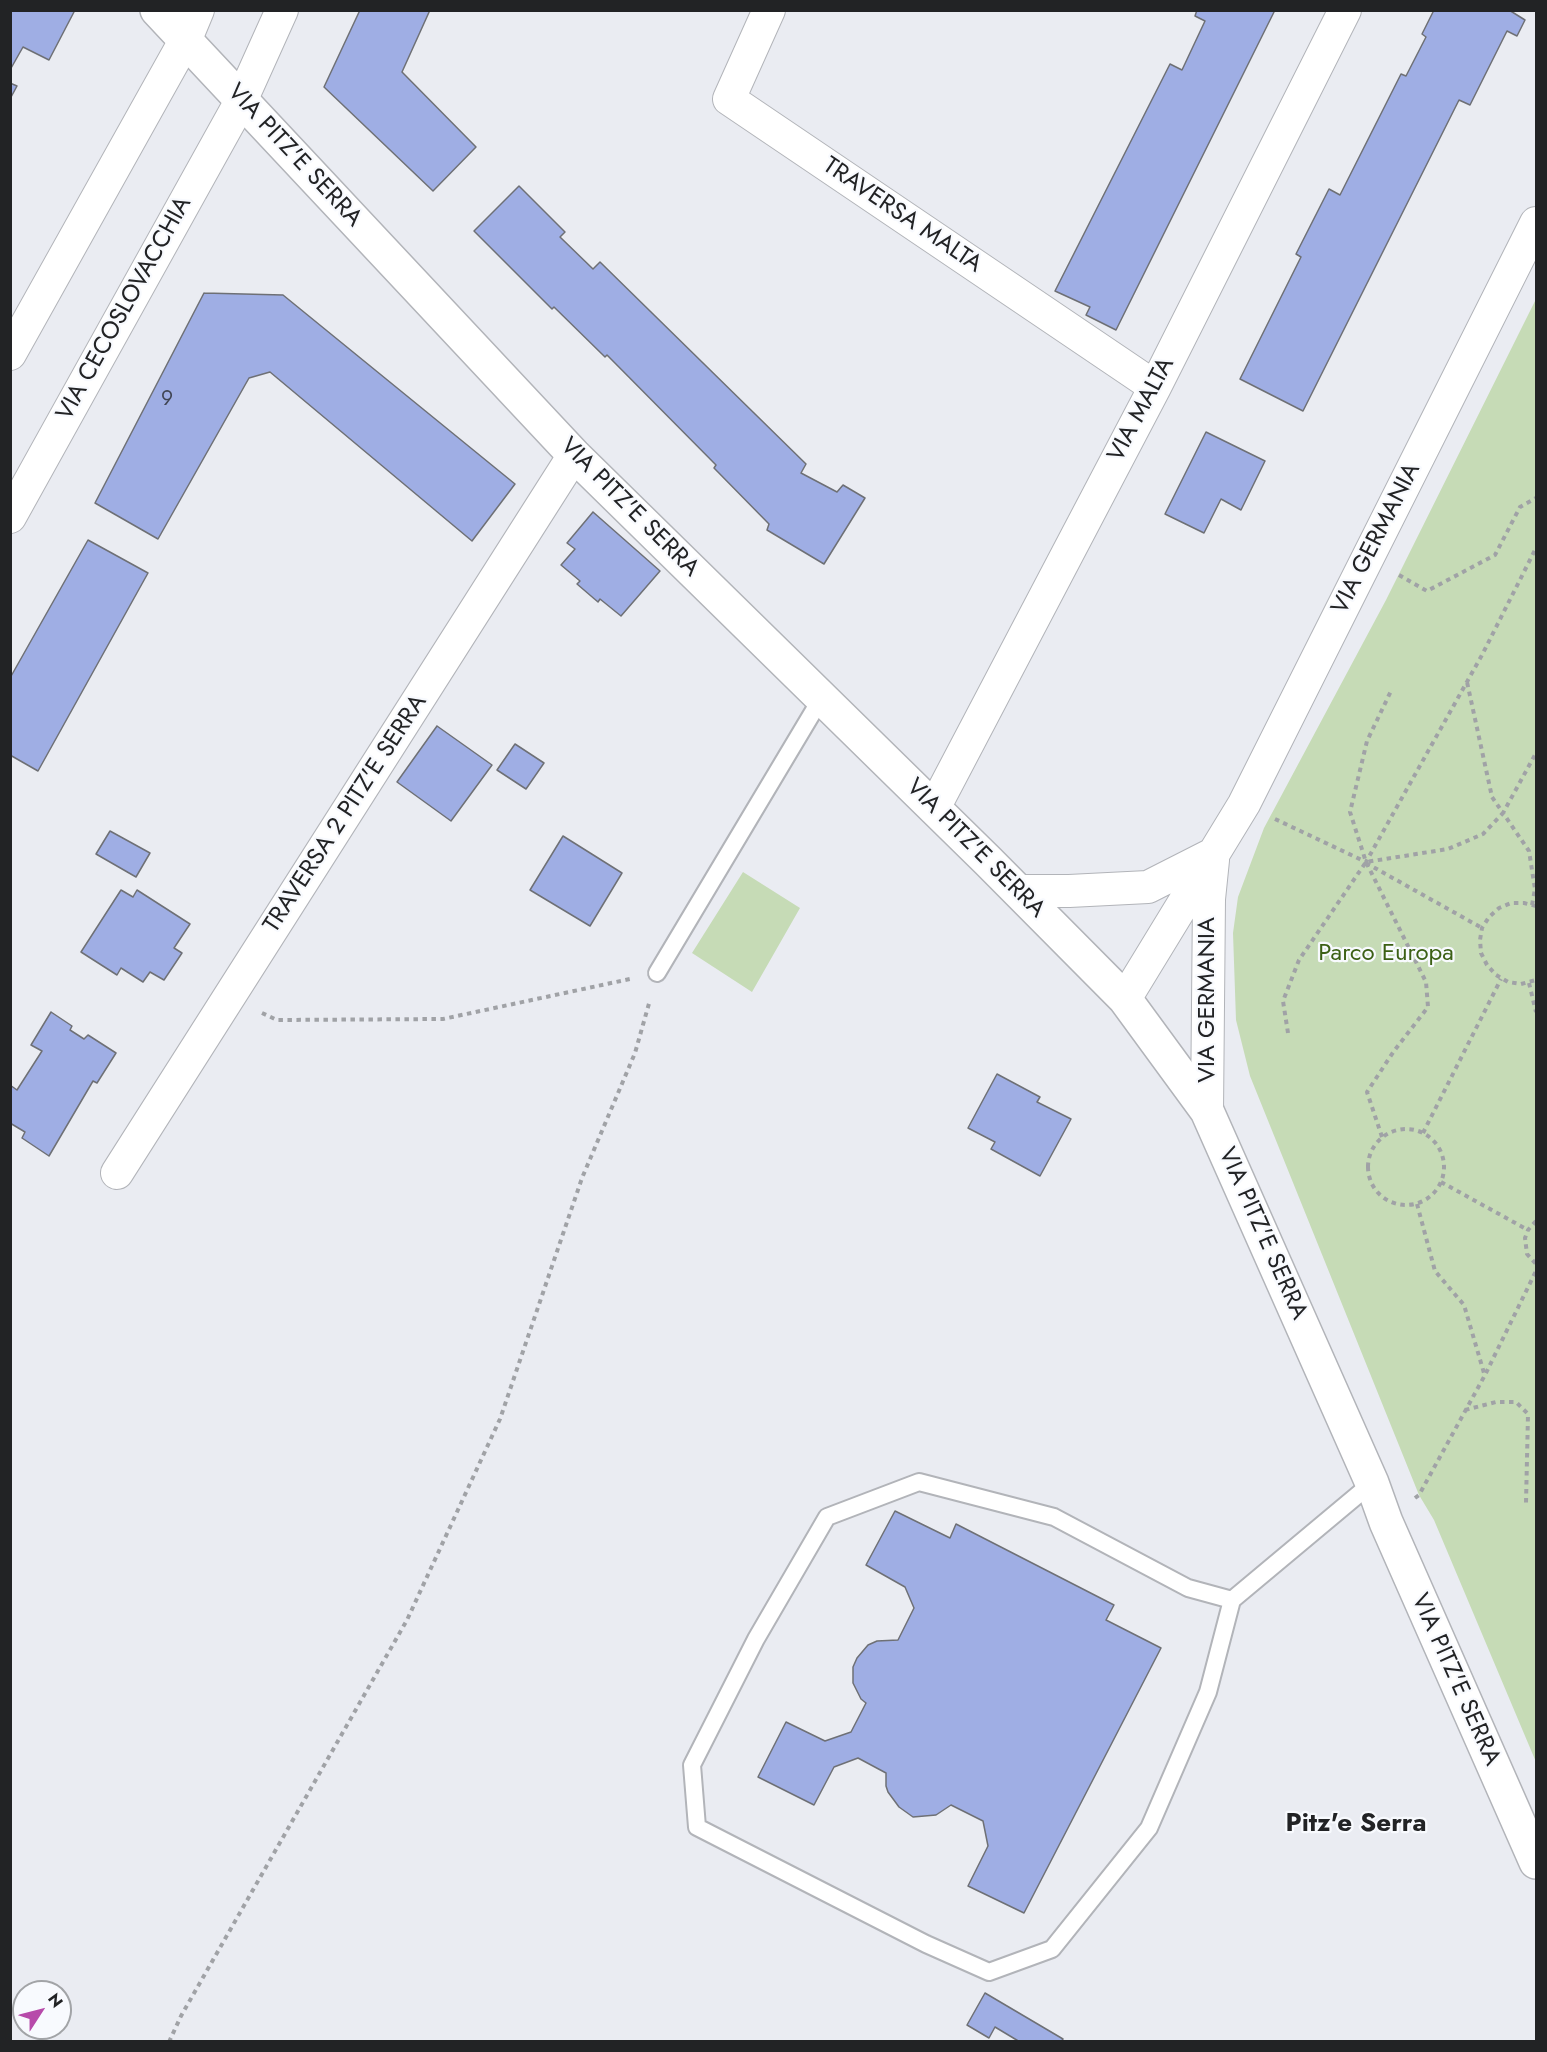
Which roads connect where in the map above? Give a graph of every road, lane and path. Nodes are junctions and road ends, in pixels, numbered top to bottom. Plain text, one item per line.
1 (157, 10) edge
2 (282, 10) edge
3 (769, 10) edge
4 (1345, 10) edge
5 (192, 25) edge
6 (241, 101) junction
7 (1536, 223) edge
8 (10, 354) edge
9 (1155, 387) junction
10 (574, 454) junction
11 (1536, 498) edge
12 (10, 517) edge
13 (1536, 548) edge
14 (1399, 575) dead end
15 (1467, 681) junction
16 (1391, 691) dead end
17 (822, 697) junction
18 (1536, 753) edge
19 (1244, 804) junction
20 (934, 807) junction
21 (1503, 813) junction
22 (1214, 853) junction
23 (1366, 862) junction
24 (1018, 891) junction
25 (1534, 905) edge
26 (1482, 928) junction
27 (657, 973) junction
28 (1501, 979) junction
29 (1536, 980) edge
30 (1529, 982) junction
31 (228, 998) junction
32 (1125, 999) junction
33 (1536, 1012) edge
34 (1288, 1033) dead end
35 (1207, 1111) junction
36 (1423, 1133) junction
37 (1382, 1137) junction
38 (117, 1173) dead end
39 (1441, 1182) junction
40 (1418, 1204) junction
41 (1536, 1221) edge
42 (1528, 1230) junction
43 (1536, 1264) edge
44 (1536, 1271) edge
45 (1485, 1375) junction
46 (1465, 1411) junction
47 (1374, 1489) junction
48 (1526, 1503) dead end
49 (1232, 1600) junction
50 (1536, 1862) edge
51 (168, 2042) edge

1 - 5 street, VIA PITZ'E SERRA
2 - 6 street, VIA CECOSLOVACCHIA
3 - 9 street, TRAVERSA MALTA
4 - 9 street, VIA MALTA
5 - 6 street, VIA PITZ'E SERRA
5 - 8 street
6 - 10 street, VIA PITZ'E SERRA
6 - 12 street, VIA CECOSLOVACCHIA
7 - 19 street, VIA GERMANIA
9 - 20 street, VIA MALTA
10 - 17 street, VIA PITZ'E SERRA
10 - 31 street, TRAVERSA 2 PITZ'E SERRA
11 - 14 path
13 - 15 path
15 - 21 path
15 - 23 path
16 - 23 path
17 - 20 street, VIA PITZ'E SERRA
17 - 27 lane
18 - 21 path
19 - 22 street, VIA GERMANIA
19 - 23 path
20 - 24 street, VIA PITZ'E SERRA
21 - 23 path
21 - 25 path
22 - 24 street
22 - 32 street, VIA GERMANIA
22 - 35 street, VIA GERMANIA
23 - 26 path
23 - 34 path
23 - 37 path
24 - 32 street, VIA PITZ'E SERRA
25 - 26 path
26 - 28 path
27 - 31 path
27 - 51 path
28 - 30 path
28 - 36 path
29 - 30 path
30 - 33 path
31 - 38 street, TRAVERSA 2 PITZ'E SERRA
32 - 35 street, VIA PITZ'E SERRA
35 - 47 street, VIA PITZ'E SERRA
36 - 37 path
36 - 39 path
37 - 40 path
39 - 40 path
39 - 42 path
40 - 45 path
41 - 42 path
42 - 43 path
44 - 45 path
45 - 46 path
46 - 47 path
46 - 48 path
47 - 49 lane
47 - 50 street, VIA PITZ'E SERRA
49 - 49 lane

